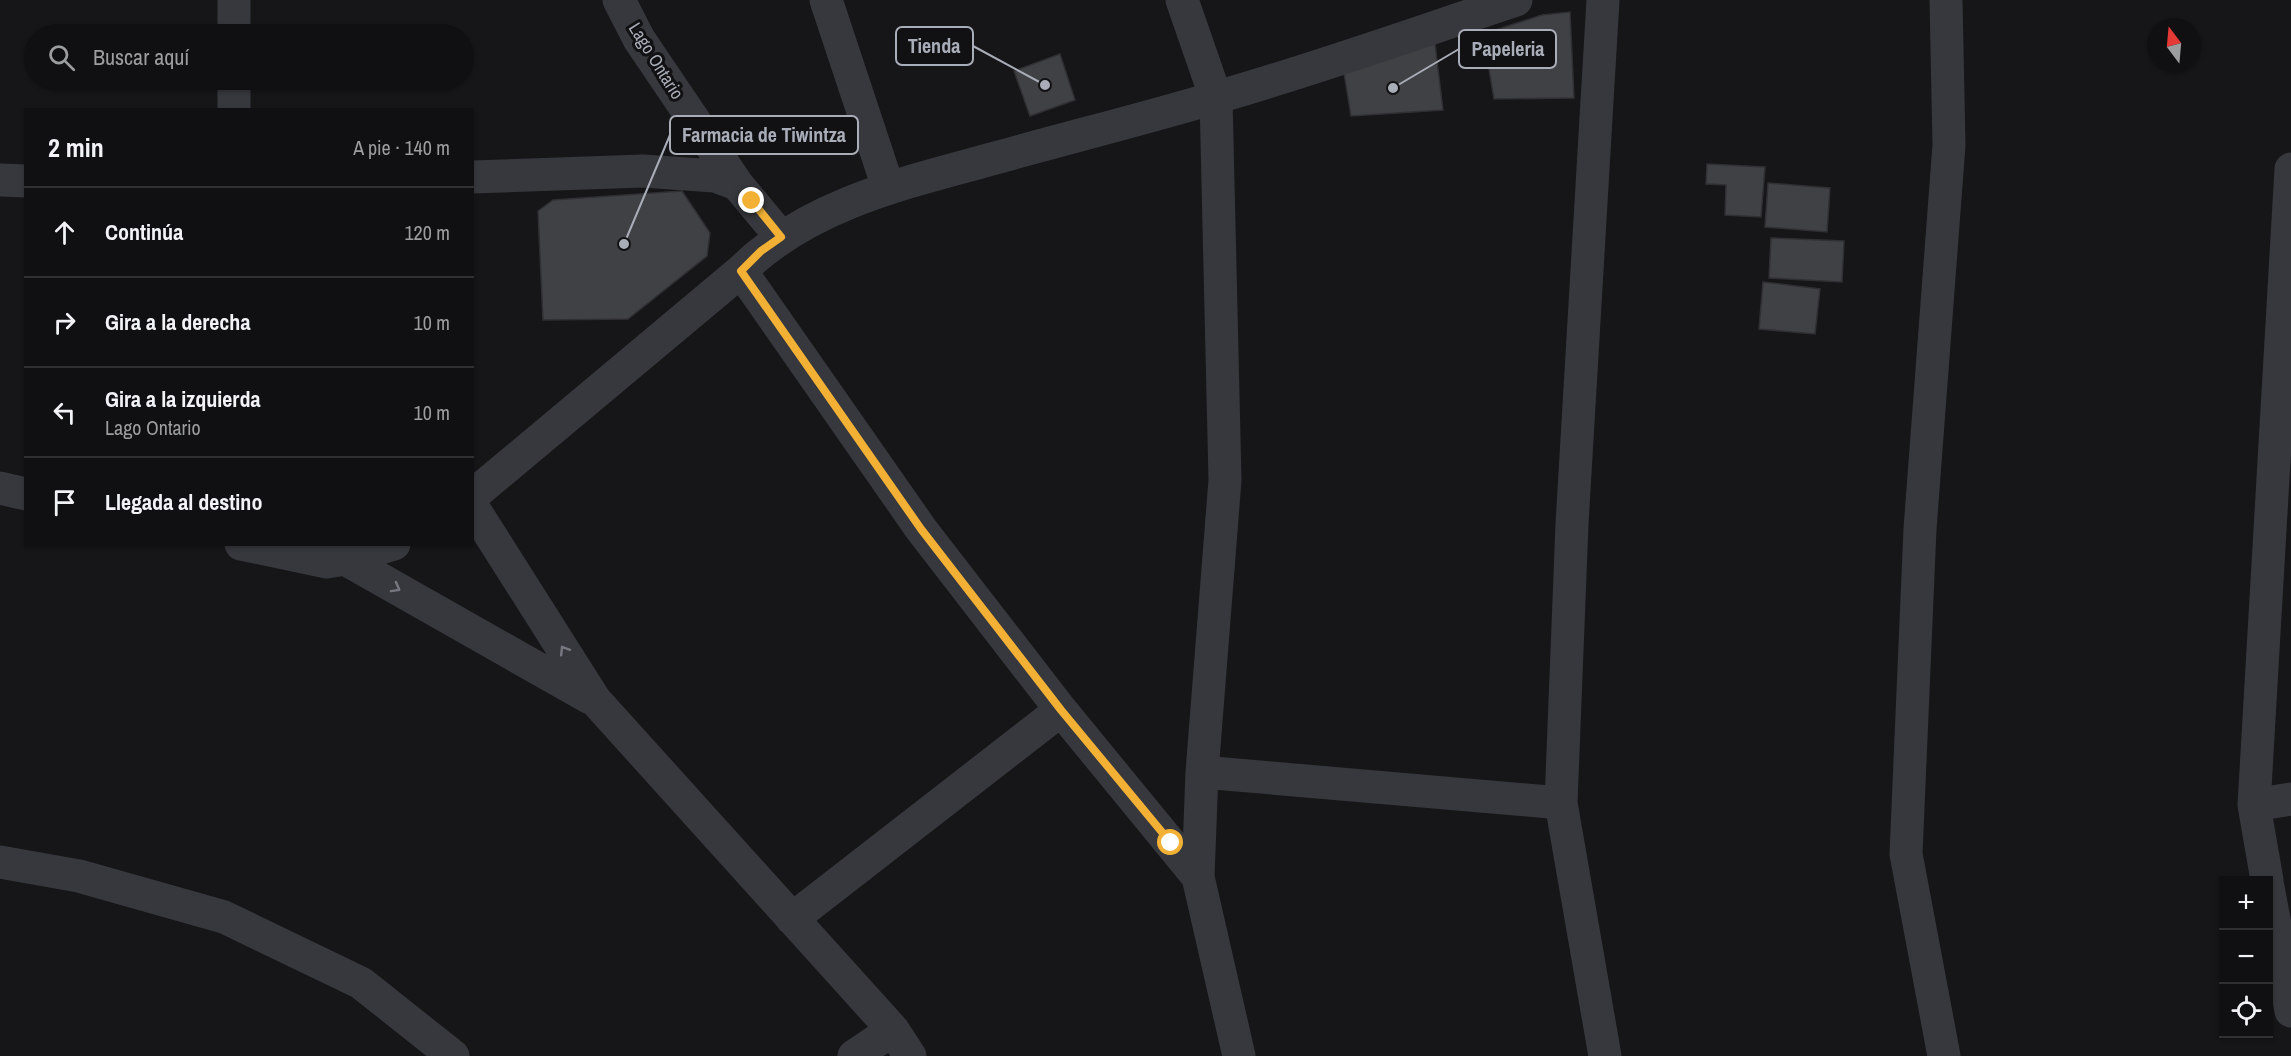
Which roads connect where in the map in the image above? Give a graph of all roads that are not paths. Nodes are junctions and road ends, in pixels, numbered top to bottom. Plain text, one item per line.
1 (234, 0) edge
2 (619, 0) edge
3 (826, 0) edge
4 (1182, 0) edge
5 (1516, 0) edge
6 (1603, 0) edge
7 (1946, 0) edge
8 (234, 24) edge
9 (234, 90) edge
10 (1216, 98) junction
11 (234, 108) edge
12 (2291, 169) edge
13 (474, 177) edge
14 (0, 180) edge
15 (24, 181) edge
16 (737, 184) junction
17 (888, 187) junction
18 (781, 237) junction
19 (741, 271) junction
20 (0, 488) edge
21 (24, 494) edge
22 (474, 494) edge
23 (474, 509) edge
24 (251, 546) edge
25 (388, 546) edge
26 (345, 560) junction
27 (595, 700) junction
28 (1061, 710) junction
29 (1202, 772) junction
30 (2291, 799) edge
31 (1562, 803) junction
32 (2254, 805) junction
33 (0, 862) edge
34 (2266, 876) edge
35 (1198, 877) junction
36 (2273, 914) edge
37 (792, 919) junction
38 (2291, 1011) edge
39 (902, 1043) edge
40 (453, 1056) edge
41 (854, 1056) edge
42 (1239, 1056) edge
43 (1605, 1056) edge
44 (1944, 1056) edge

1 - 8 street
2 - 16 street, Lago Ontario
3 - 17 street
4 - 10 street
5 - 10 street
6 - 31 street
7 - 44 street
9 - 11 street
10 - 17 street
10 - 29 street
12 - 32 street
13 - 16 street
14 - 15 street
16 - 18 street, Lago Ontario
17 - 18 street
18 - 19 street
19 - 22 street
19 - 28 street
20 - 21 street
27 -> 23 street
24 - 26 street
25 - 26 street
26 -> 27 street
27 - 37 street
28 - 35 street
28 - 37 street
29 - 31 street
29 - 35 street
30 - 32 street
31 - 43 street
32 - 34 street
33 - 40 street
35 - 42 street
36 - 38 street
37 - 39 street
39 - 41 street

